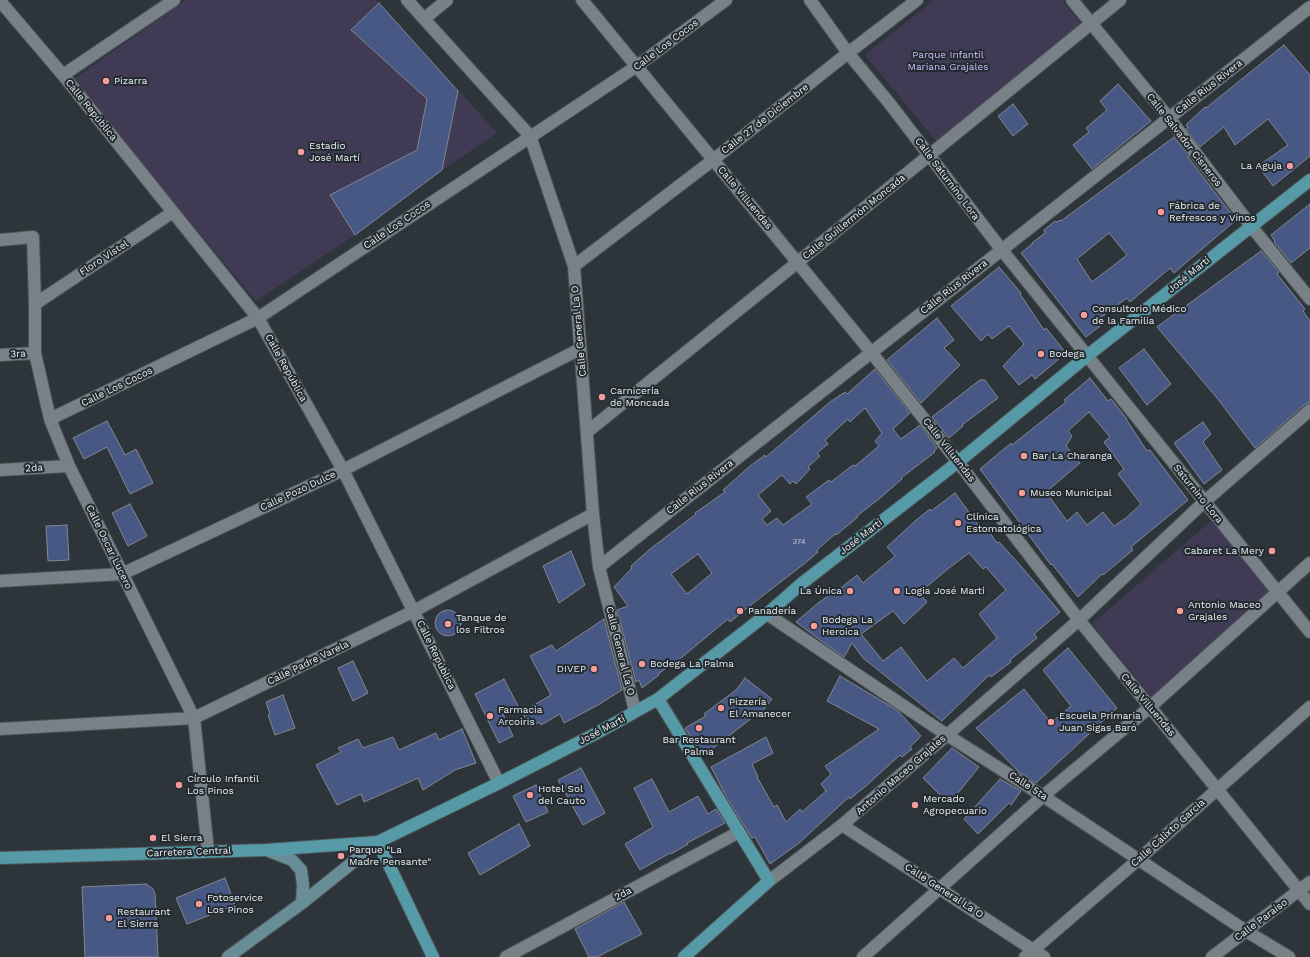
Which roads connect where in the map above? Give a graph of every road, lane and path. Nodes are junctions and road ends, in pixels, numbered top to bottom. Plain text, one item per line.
1 (0, 0) edge
2 (174, 0) edge
3 (407, 0) edge
4 (447, 0) edge
5 (582, 0) edge
6 (726, 0) edge
7 (810, 0) edge
8 (917, 0) edge
9 (1072, 0) edge
10 (1120, 0) edge
11 (1310, 7) edge
12 (424, 18) junction
13 (1091, 23) junction
14 (848, 53) junction
15 (637, 66) junction
16 (62, 75) junction
17 (1168, 118) junction
18 (530, 136) junction
19 (930, 155) junction
20 (713, 160) junction
21 (1310, 180) edge
22 (174, 212) junction
23 (1251, 226) junction
24 (0, 240) edge
25 (1001, 250) junction
26 (798, 262) junction
27 (574, 266) junction
28 (1310, 299) edge
29 (35, 304) junction
30 (258, 318) junction
31 (580, 349) junction
32 (871, 352) junction
33 (35, 353) junction
34 (0, 355) edge
35 (1087, 356) junction
36 (1310, 410) edge
37 (50, 419) junction
38 (587, 432) junction
39 (958, 462) junction
40 (68, 466) junction
41 (0, 470) edge
42 (343, 470) junction
43 (1204, 502) junction
44 (593, 514) junction
45 (1310, 563) edge
46 (599, 567) junction
47 (122, 574) junction
48 (0, 581) edge
49 (1279, 592) junction
50 (414, 611) junction
51 (766, 614) junction
52 (1078, 620) junction
53 (1310, 632) edge
54 (658, 699) junction
55 (1150, 707) junction
56 (1310, 707) edge
57 (635, 712) junction
58 (194, 718) junction
59 (0, 729) edge
60 (947, 735) junction
61 (499, 783) junction
62 (1217, 789) junction
63 (1043, 796) junction
64 (842, 825) junction
65 (739, 832) junction
66 (378, 842) junction
67 (266, 850) junction
68 (208, 852) junction
69 (0, 858) edge
70 (1139, 860) junction
71 (769, 881) junction
72 (1310, 882) edge
73 (939, 888) junction
74 (1300, 890) junction
75 (302, 903) junction
76 (1310, 904) edge
77 (1246, 932) junction
78 (1029, 954) edge
79 (228, 957) edge
80 (434, 957) edge
81 (506, 957) edge
82 (684, 957) edge
83 (863, 957) edge
84 (1044, 957) edge
85 (1212, 957) edge
86 (1289, 957) edge

1 - 16 street, Calle República
2 - 16 street
3 - 12 street, Calle General La O
4 - 12 street
5 - 15 street, Calle Villuendas
6 - 15 street, Calle Los Cocos
7 - 14 street, Calle Saturnino Lora
8 - 14 street, Calle 27 de Diciembre
9 - 13 street, Calle Salvador Cisneros
10 - 13 street, Calle Guillermón Moncada
11 - 17 street, Calle Rius Rivera
12 - 18 street, Calle General La O
13 - 17 street, Calle Salvador Cisneros
13 - 19 street, Calle Guillermón Moncada
14 - 19 street, Calle Saturnino Lora
14 - 20 street, Calle 27 de Diciembre
15 - 18 street, Calle Los Cocos
15 - 20 street, Calle Villuendas
16 - 22 street, Calle República
17 - 23 street, Calle Salvador Cisneros
17 - 25 street, Calle Rius Rivera
18 - 27 street, Calle General La O
18 - 30 street, Calle Los Cocos
19 - 25 street, Calle Saturnino Lora
19 - 26 street, Calle Guillermón Moncada
20 - 26 street, Calle Villuendas
20 - 27 street, Calle 27 de Diciembre
21 - 23 main road, José Martí
22 - 29 street, Floro Vistel
22 - 30 street, Calle República
23 - 28 street, Calle Salvador Cisneros
23 - 35 main road, José Martí
24 - 29 street, Calle Oscar Lucero
25 - 32 street, Calle Rius Rivera
25 - 35 street, Calle Saturnino Lora
26 - 32 street, Calle Villuendas
26 - 38 street, Calle Guillermón Moncada
27 - 31 street, Calle General La O
29 - 33 street, Calle Oscar Lucero
30 - 37 street, Calle Los Cocos
30 - 42 street, Calle República
31 - 38 street, Calle General La O
31 - 42 street, Calle Pozo Dulce
32 - 39 street, Calle Villuendas
32 - 46 street, Calle Rius Rivera
33 - 34 street, 3ra
33 - 37 street, Calle Oscar Lucero
35 - 39 main road, José Martí
35 - 43 street, Saturnino Lora
36 - 43 street, Antonio Maceo Grajales
37 - 40 street, Calle Oscar Lucero
38 - 44 street, Calle General La O
39 - 51 main road, José Martí
39 - 52 street, Calle Villuendas
40 - 41 street, 2da
40 - 47 street, Calle Oscar Lucero
42 - 47 street, Calle Pozo Dulce
42 - 50 street, Calle República
43 - 49 street, Saturnino Lora
43 - 52 street, Antonio Maceo Grajales
44 - 46 street, Calle General La O
44 - 50 street, Calle Padre Varela
45 - 49 street
46 - 57 street, Calle General La O
47 - 48 street, Calle Pozo Dulce
47 - 58 street, Calle Oscar Lucero
49 - 53 street, Saturnino Lora
49 - 55 street
50 - 58 street, Calle Padre Varela
50 - 61 street, Calle República
51 - 54 main road, José Martí
51 - 60 street, Calle 5ta
52 - 55 street, Calle Villuendas
52 - 60 street, Antonio Maceo Grajales
54 - 57 main road, José Martí
54 - 65 main road
55 - 62 street, Calle Villuendas
55 - 63 street
56 - 62 street, Calle Calixto García
57 - 61 main road, José Martí
58 - 59 street, Calle Padre Varela
58 - 68 street, Calle Oscar Lucero
60 - 63 street, Calle 5ta
60 - 64 street, Antonio Maceo Grajales
61 - 66 main road, José Martí
62 - 70 street, Calle Calixto García
62 - 74 street, Calle Villuendas
63 - 70 street, Calle 5ta
63 - 73 street
64 - 71 street, Antonio Maceo Grajales
64 - 73 street, Calle General La O
65 - 71 main road
65 - 81 street, 2da
66 - 67 main road, Carretera Central
66 - 75 main road
66 - 80 main road
67 - 68 main road, Carretera Central
67 - 75 main road
68 - 69 main road, Carretera Central
70 - 77 street, Calle 5ta
70 - 78 street, Calle Calixto García
71 - 82 main road, Antonio Maceo Grajales
72 - 74 street, Calle Paraíso
73 - 78 street, Calle General La O
73 - 83 street
74 - 76 street, Calle Villuendas
74 - 77 street, Calle Paraíso
75 - 79 main road
77 - 85 street, Calle Paraíso
77 - 86 street, Calle 5ta
78 - 84 street, Calle General La O

